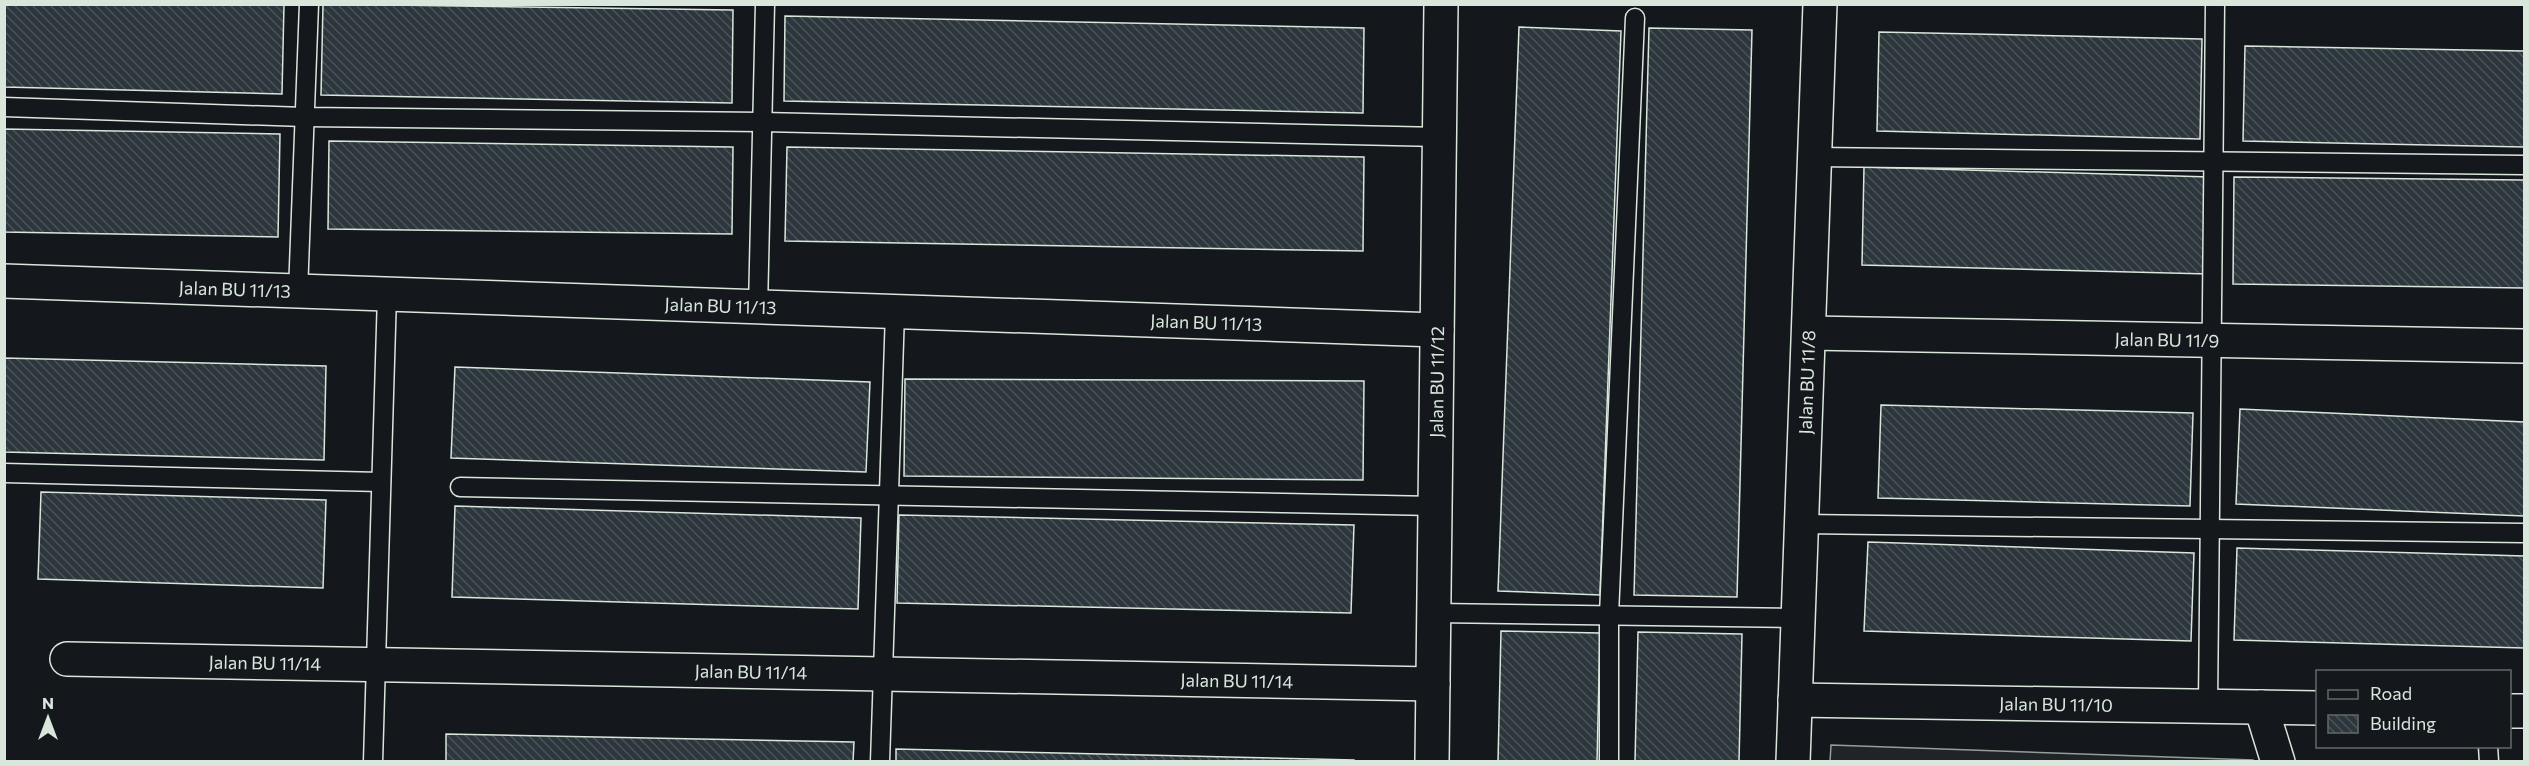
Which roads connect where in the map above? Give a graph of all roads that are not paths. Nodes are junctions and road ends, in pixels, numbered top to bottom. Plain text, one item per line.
1 (309, 4) edge
2 (765, 4) edge
3 (1441, 4) edge
4 (1820, 4) edge
5 (2215, 4) edge
6 (1635, 18) dead end
7 (4, 107) edge
8 (304, 117) junction
9 (762, 122) junction
10 (1440, 137) junction
11 (1815, 157) junction
12 (2214, 161) junction
13 (2524, 165) edge
14 (4, 281) edge
15 (298, 292) junction
16 (387, 294) junction
17 (758, 308) junction
18 (895, 312) junction
19 (1437, 330) junction
20 (1809, 333) junction
21 (2212, 340) junction
22 (2524, 346) edge
23 (4, 473) edge
24 (381, 482) junction
25 (460, 487) dead end
26 (889, 496) junction
27 (1435, 506) junction
28 (1803, 524) junction
29 (2209, 529) junction
30 (2524, 533) edge
31 (1434, 613) junction
32 (1609, 615) junction
33 (1799, 618) junction
34 (67, 659) dead end
35 (376, 665) junction
36 (883, 674) junction
37 (1433, 684) junction
38 (1795, 700) junction
39 (2208, 706) junction
40 (2261, 707) junction
41 (2316, 708) edge
42 (373, 762) edge
43 (880, 762) edge
44 (1432, 762) edge
45 (1609, 762) edge
46 (1793, 762) edge
47 (2278, 762) edge

1 - 8 lane
2 - 9 lane
3 - 10 street, Jalan BU 11/12
4 - 11 street, Jalan BU 11/8
5 - 12 lane
6 - 32 lane
7 - 8 lane
8 - 9 lane
8 - 15 lane
9 - 10 lane
9 - 17 lane
10 - 19 street, Jalan BU 11/12
11 - 12 lane
11 - 20 street, Jalan BU 11/8
12 - 13 lane
12 - 21 lane
14 - 15 street, Jalan BU 11/13
15 - 16 street, Jalan BU 11/13
16 - 17 street, Jalan BU 11/13
16 - 24 lane
17 - 18 street, Jalan BU 11/13
18 - 19 street, Jalan BU 11/13
18 - 26 lane
19 - 27 street, Jalan BU 11/12
20 - 21 street, Jalan BU 11/9
20 - 28 street, Jalan BU 11/8
21 - 22 street, Jalan BU 11/9
21 - 29 lane
23 - 24 lane
24 - 35 lane
25 - 26 lane
26 - 27 lane
26 - 36 lane
27 - 31 street, Jalan BU 11/12
28 - 29 lane
28 - 33 street, Jalan BU 11/8
29 - 30 lane
29 - 39 lane
31 - 32 lane
31 - 37 street, Jalan BU 11/12
32 - 33 lane
32 - 45 lane
33 - 38 street, Jalan BU 11/8
34 - 35 street, Jalan BU 11/14
35 - 36 street, Jalan BU 11/14
35 - 42 lane
36 - 37 street, Jalan BU 11/14
36 - 43 lane
37 - 44 street, Jalan BU 11/12
38 - 39 street, Jalan BU 11/10
38 - 46 street, Jalan BU 11/8
39 - 40 street, Jalan BU 11/10
40 - 41 street, Jalan BU 11/10
40 - 47 street

